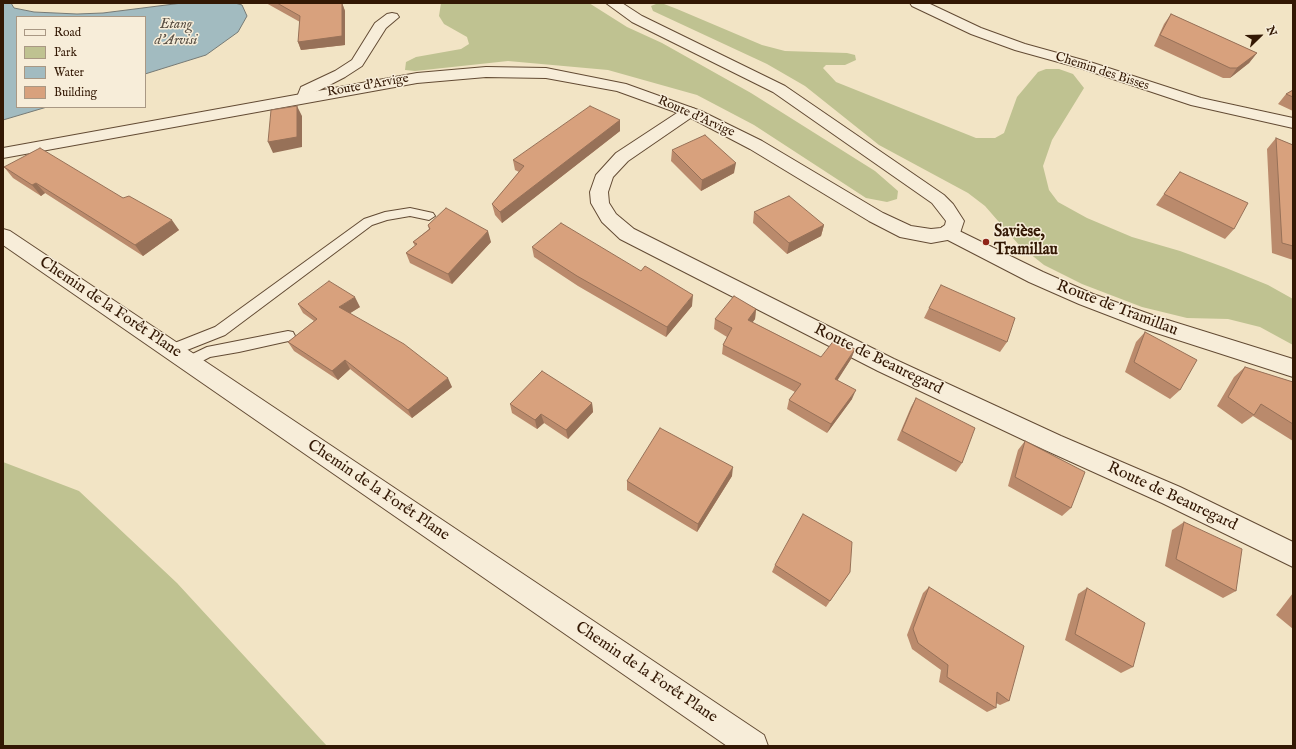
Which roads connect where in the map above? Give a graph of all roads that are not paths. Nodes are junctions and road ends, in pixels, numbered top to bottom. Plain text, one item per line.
1 (613, 3) edge
2 (917, 3) edge
3 (392, 17) dead end
4 (304, 97) junction
5 (689, 112) junction
6 (1293, 123) edge
7 (3, 153) edge
8 (429, 216) dead end
9 (949, 232) junction
10 (3, 236) edge
11 (288, 336) dead end
12 (180, 356) junction
13 (1293, 368) edge
14 (1293, 555) edge
15 (753, 746) edge

1 - 9 street
2 - 6 street, Chemin des Bisses
3 - 4 street
4 - 5 street, Route d'Arvige
4 - 7 street, Route d'Arvige
5 - 9 street, Route d'Arvige
5 - 14 street, Route de Beauregard
8 - 12 lane
9 - 13 street, Route de Tramillau
10 - 12 street, Chemin de la Forêt Plane
11 - 12 lane
12 - 15 street, Chemin de la Forêt Plane

